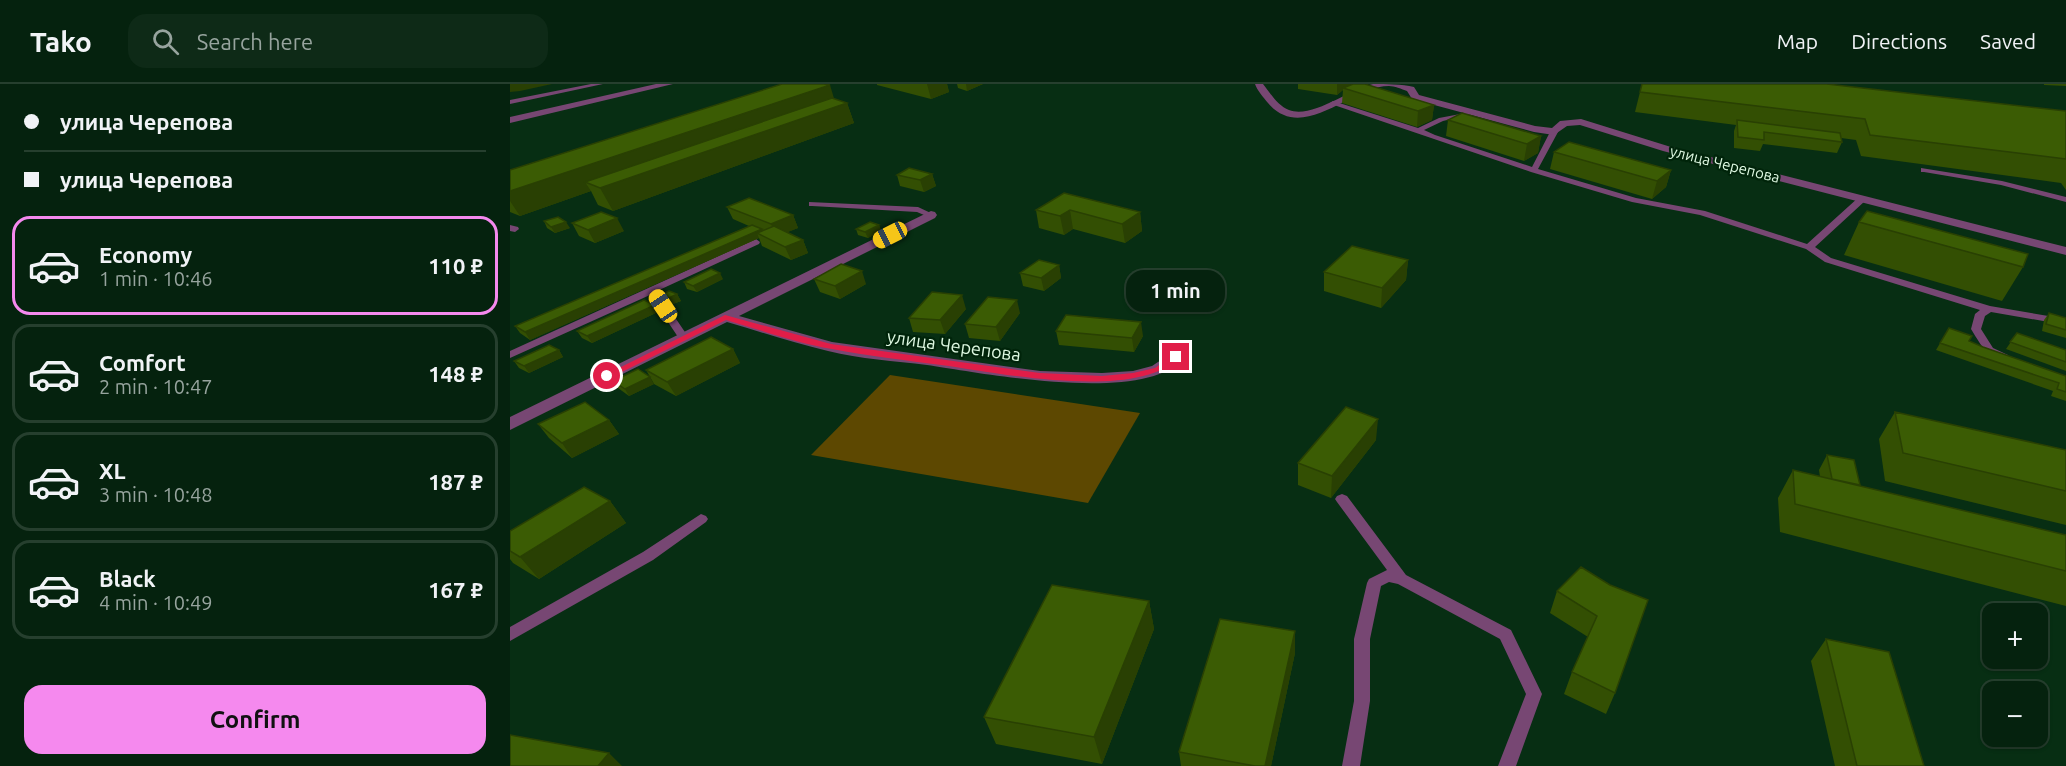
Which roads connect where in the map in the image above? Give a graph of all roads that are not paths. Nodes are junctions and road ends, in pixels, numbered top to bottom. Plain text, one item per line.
1 (600, 84) edge
2 (668, 84) edge
3 (1386, 84) edge
4 (1393, 84) edge
5 (1259, 85) edge
6 (510, 102) edge
7 (1333, 102) junction
8 (1474, 113) junction
9 (510, 120) edge
10 (1418, 130) junction
11 (1554, 132) junction
12 (1534, 170) junction
13 (1924, 170) dead end
14 (1862, 199) junction
15 (2066, 200) edge
16 (812, 204) dead end
17 (931, 215) joint
18 (756, 242) edge
19 (1809, 247) junction
20 (2066, 251) edge
21 (652, 291) junction
22 (1989, 309) junction
23 (725, 317) junction
24 (2066, 322) edge
25 (684, 338) junction
26 (510, 355) edge
27 (1176, 357) dead end
28 (2011, 358) edge
29 (510, 424) edge
30 (1342, 499) dead end
31 (701, 519) dead end
32 (1401, 579) junction
33 (510, 635) edge
34 (1351, 766) edge
35 (1507, 766) edge

1 - 6 lane
2 - 9 street
3 - 7 street
4 - 8 street
5 - 7 street
7 - 10 lane
8 - 10 lane
8 - 11 street
10 - 12 lane
11 - 12 lane
11 - 14 street, улица Черепова
12 - 19 lane
13 - 15 lane
14 - 19 lane
14 - 20 street, улица Черепова
16 - 17 lane
17 - 23 street
18 - 21 lane
19 - 22 lane
21 - 25 lane
21 - 26 lane
22 - 24 lane
22 - 28 lane
23 - 25 street
23 - 27 street, улица Черепова
25 - 29 street
30 - 32 lane
31 - 33 lane
32 - 34 lane
32 - 35 lane

